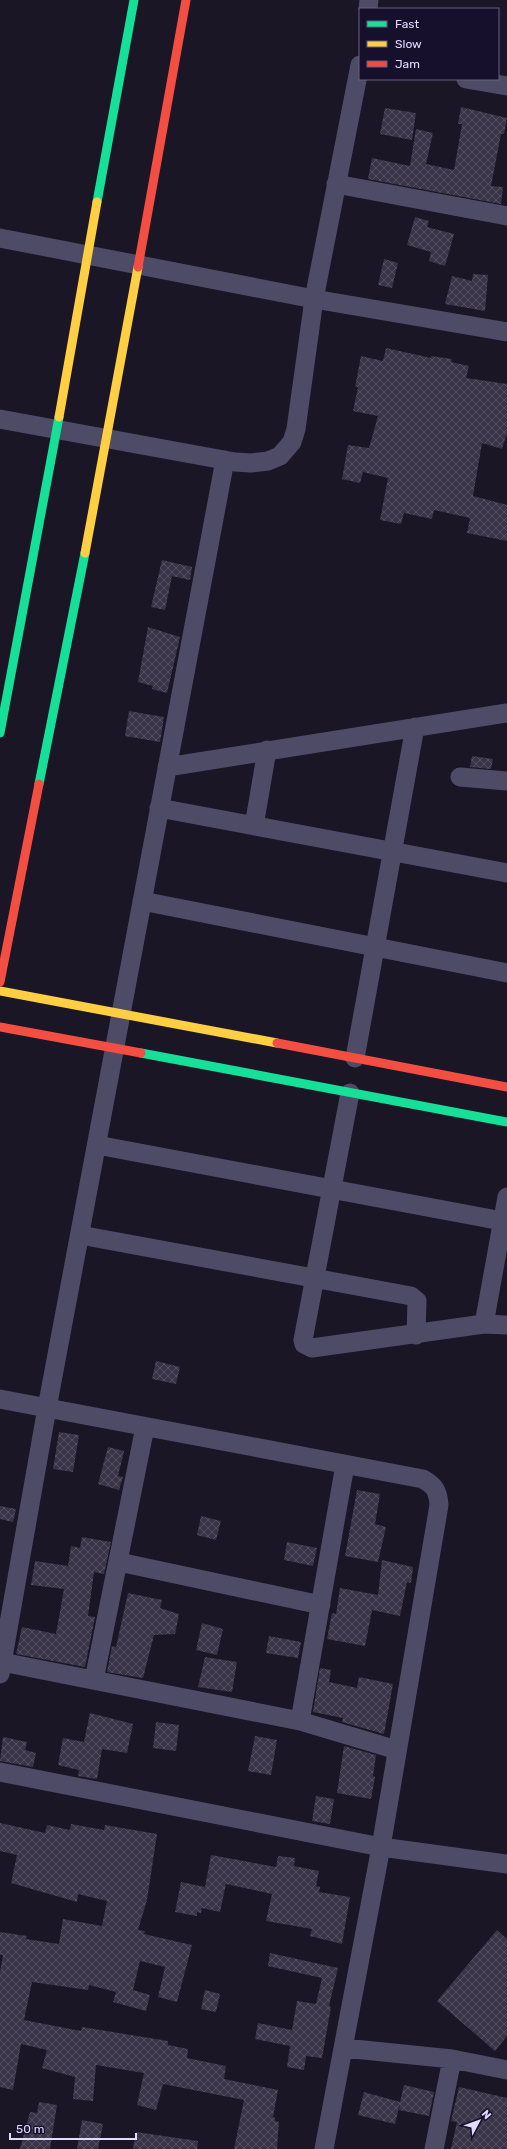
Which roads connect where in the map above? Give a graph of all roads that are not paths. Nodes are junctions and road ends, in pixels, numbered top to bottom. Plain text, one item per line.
1 (134, 0) edge
2 (186, 0) edge
3 (359, 70) edge
4 (472, 80) edge
5 (507, 86) edge
6 (336, 184) junction
7 (507, 216) edge
8 (0, 238) edge
9 (88, 255) junction
10 (140, 264) junction
11 (314, 299) junction
12 (507, 332) edge
13 (0, 419) edge
14 (57, 428) junction
15 (108, 438) junction
16 (225, 460) junction
17 (4, 688) edge
18 (507, 713) edge
19 (415, 727) junction
20 (0, 733) edge
21 (267, 750) junction
22 (167, 767) junction
23 (460, 777) dead end
24 (507, 782) edge
25 (159, 808) junction
26 (254, 826) junction
27 (392, 852) junction
28 (507, 873) edge
29 (142, 901) junction
30 (375, 947) junction
31 (507, 973) edge
32 (0, 982) edge
33 (0, 991) edge
34 (121, 1014) junction
35 (0, 1027) edge
36 (114, 1048) junction
37 (355, 1058) junction
38 (507, 1087) edge
39 (350, 1092) junction
40 (507, 1122) edge
41 (97, 1145) junction
42 (332, 1189) junction
43 (507, 1198) edge
44 (505, 1222) edge
45 (80, 1235) junction
46 (315, 1278) junction
47 (484, 1324) junction
48 (507, 1325) edge
49 (416, 1335) junction
50 (0, 1399) edge
51 (47, 1408) junction
52 (145, 1427) junction
53 (345, 1465) junction
54 (119, 1562) junction
55 (321, 1605) junction
56 (1, 1668) edge
57 (94, 1680) junction
58 (300, 1721) junction
59 (397, 1750) junction
60 (0, 1772) edge
61 (381, 1847) junction
62 (507, 1864) edge
63 (344, 2048) junction
64 (452, 2059) junction
65 (507, 2070) edge
66 (324, 2149) edge
67 (434, 2149) edge

1 - 9 street
2 - 10 street
3 - 6 street
4 - 5 street
6 - 7 street
6 - 11 street
8 - 9 street
9 - 10 street
9 - 14 street
10 - 11 street
10 - 15 street
11 - 12 street
11 - 16 street
13 - 14 street
14 - 15 street
14 - 17 street
15 - 16 street
15 - 32 street
16 - 22 street
17 - 20 street
18 - 19 street
19 - 21 street
19 - 27 street
21 - 22 street
21 - 26 street
22 - 25 street
23 - 24 street
25 - 26 street
25 - 29 street
26 - 27 street
27 - 28 street
27 - 30 street
29 - 30 street
29 - 34 street
30 - 31 street
30 - 37 street
33 - 34 street
34 - 36 street
34 - 37 street
35 - 36 street
36 - 39 street
36 - 41 street
37 - 38 street
39 - 40 street
39 - 42 street
41 - 42 street
41 - 45 street
42 - 44 street
42 - 46 street
43 - 44 street
44 - 47 street
45 - 46 street
45 - 51 street
46 - 49 street
46 - 49 street
47 - 48 street
47 - 49 street
50 - 51 street
51 - 52 street
51 - 56 street
52 - 53 street
52 - 54 street
53 - 55 street
53 - 59 street
54 - 55 street
54 - 57 street
55 - 58 street
56 - 57 street
57 - 58 street
58 - 59 street
59 - 61 street
60 - 61 street
61 - 62 street
61 - 63 street
63 - 64 street
63 - 66 street
64 - 65 street
64 - 67 street

